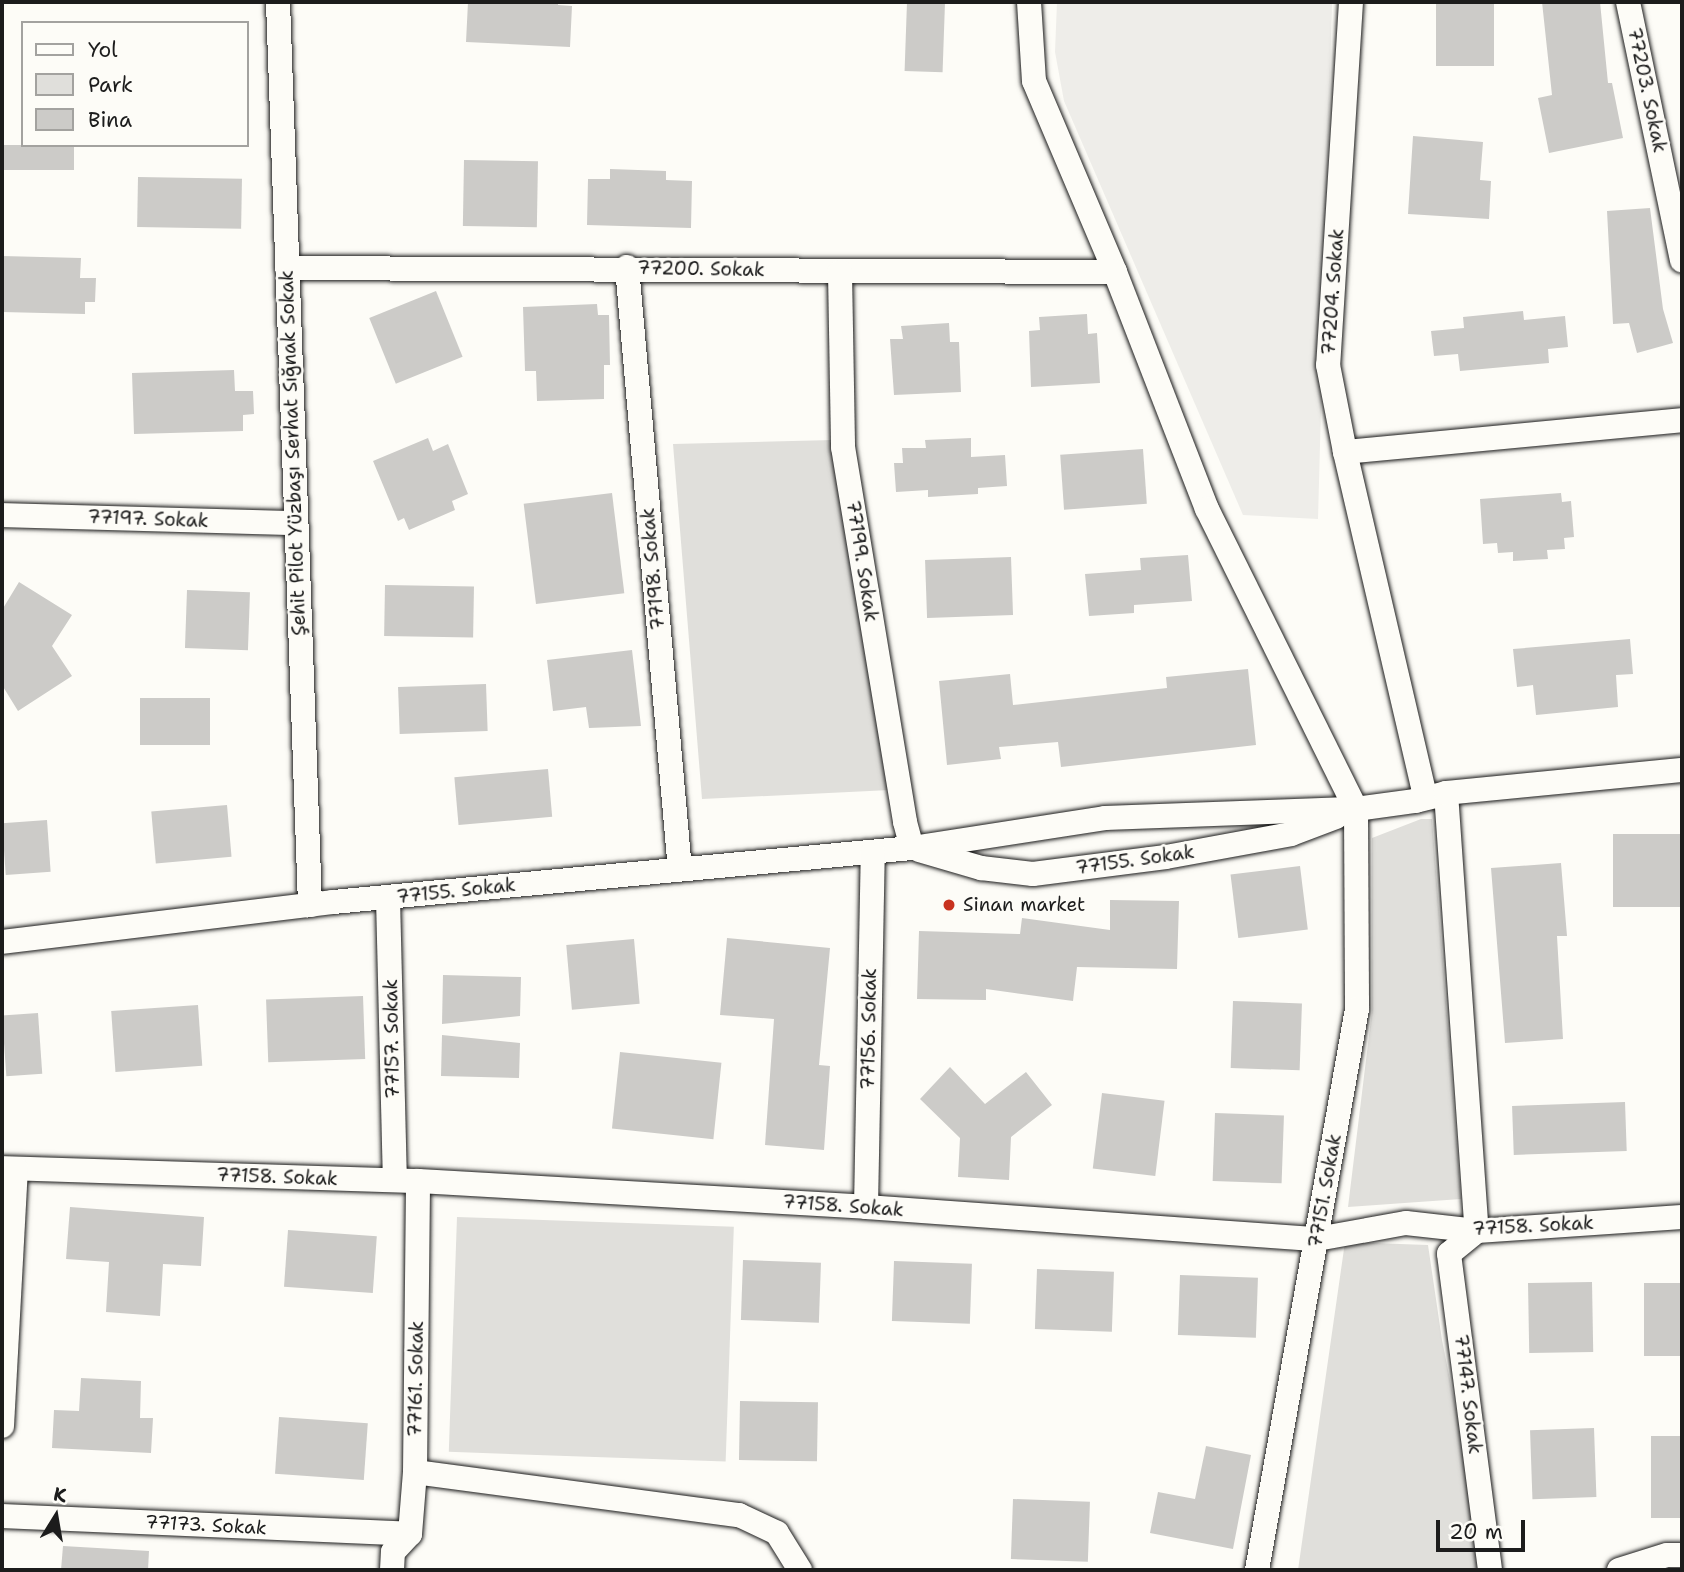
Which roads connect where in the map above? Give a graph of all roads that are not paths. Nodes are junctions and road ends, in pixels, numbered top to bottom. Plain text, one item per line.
1 (278, 2) edge
2 (1029, 2) edge
3 (1351, 2) edge
4 (1628, 2) edge
5 (1682, 260) edge
6 (627, 267) junction
7 (287, 268) junction
8 (840, 272) junction
9 (1115, 272) junction
10 (1682, 420) edge
11 (1345, 452) junction
12 (2, 515) edge
13 (295, 523) junction
14 (1682, 770) edge
15 (1435, 795) junction
16 (1356, 809) junction
17 (912, 848) junction
18 (873, 852) junction
19 (680, 870) junction
20 (388, 898) junction
21 (310, 905) junction
22 (2, 942) edge
23 (9, 1169) edge
24 (407, 1181) junction
25 (866, 1207) junction
26 (1682, 1217) edge
27 (1477, 1231) junction
28 (1317, 1239) junction
29 (2, 1426) edge
30 (415, 1472) junction
31 (2, 1516) edge
32 (410, 1534) junction
33 (1682, 1555) edge
34 (392, 1570) edge
35 (800, 1570) edge
36 (1257, 1570) edge
37 (1490, 1570) edge
38 (1619, 1570) edge

1 - 7 street, Şehit Pilot Yüzbaşı Serhat Sığnak Sokak
2 - 9 street
3 - 11 street, 77204. Sokak
4 - 5 street, 77203. Sokak
6 - 7 street, 77200. Sokak
6 - 8 street, 77200. Sokak
6 - 19 street, 77198. Sokak
7 - 13 street, Şehit Pilot Yüzbaşı Serhat Sığnak Sokak
8 - 9 street, 77200. Sokak
8 - 17 street, 77199. Sokak
9 - 16 street
10 - 11 street
11 - 15 street, 77204. Sokak
12 - 13 street, 77197. Sokak
13 - 21 street, Şehit Pilot Yüzbaşı Serhat Sığnak Sokak
14 - 15 street, 77155. Sokak
15 - 16 street, 77155. Sokak
15 - 27 street, 77204. Sokak
16 - 17 street, 77155. Sokak
16 - 17 street, 77155. Sokak
16 - 28 street, 77151. Sokak
17 - 18 street, 77155. Sokak
18 - 19 street, 77155. Sokak
18 - 25 street, 77156. Sokak
19 - 20 street, 77155. Sokak
20 - 21 street, 77155. Sokak
20 - 24 street, 77157. Sokak
21 - 22 street, 77155. Sokak
23 - 24 street, 77158. Sokak
23 - 29 street
24 - 25 street, 77158. Sokak
24 - 30 street, 77161. Sokak
25 - 28 street, 77158. Sokak
26 - 27 street, 77158. Sokak
27 - 28 street, 77158. Sokak
27 - 37 street, 77147. Sokak
28 - 36 street, 77151. Sokak
30 - 32 street, 77161. Sokak
30 - 35 street
31 - 32 street, 77173. Sokak
32 - 34 street, 77161. Sokak
33 - 38 street

